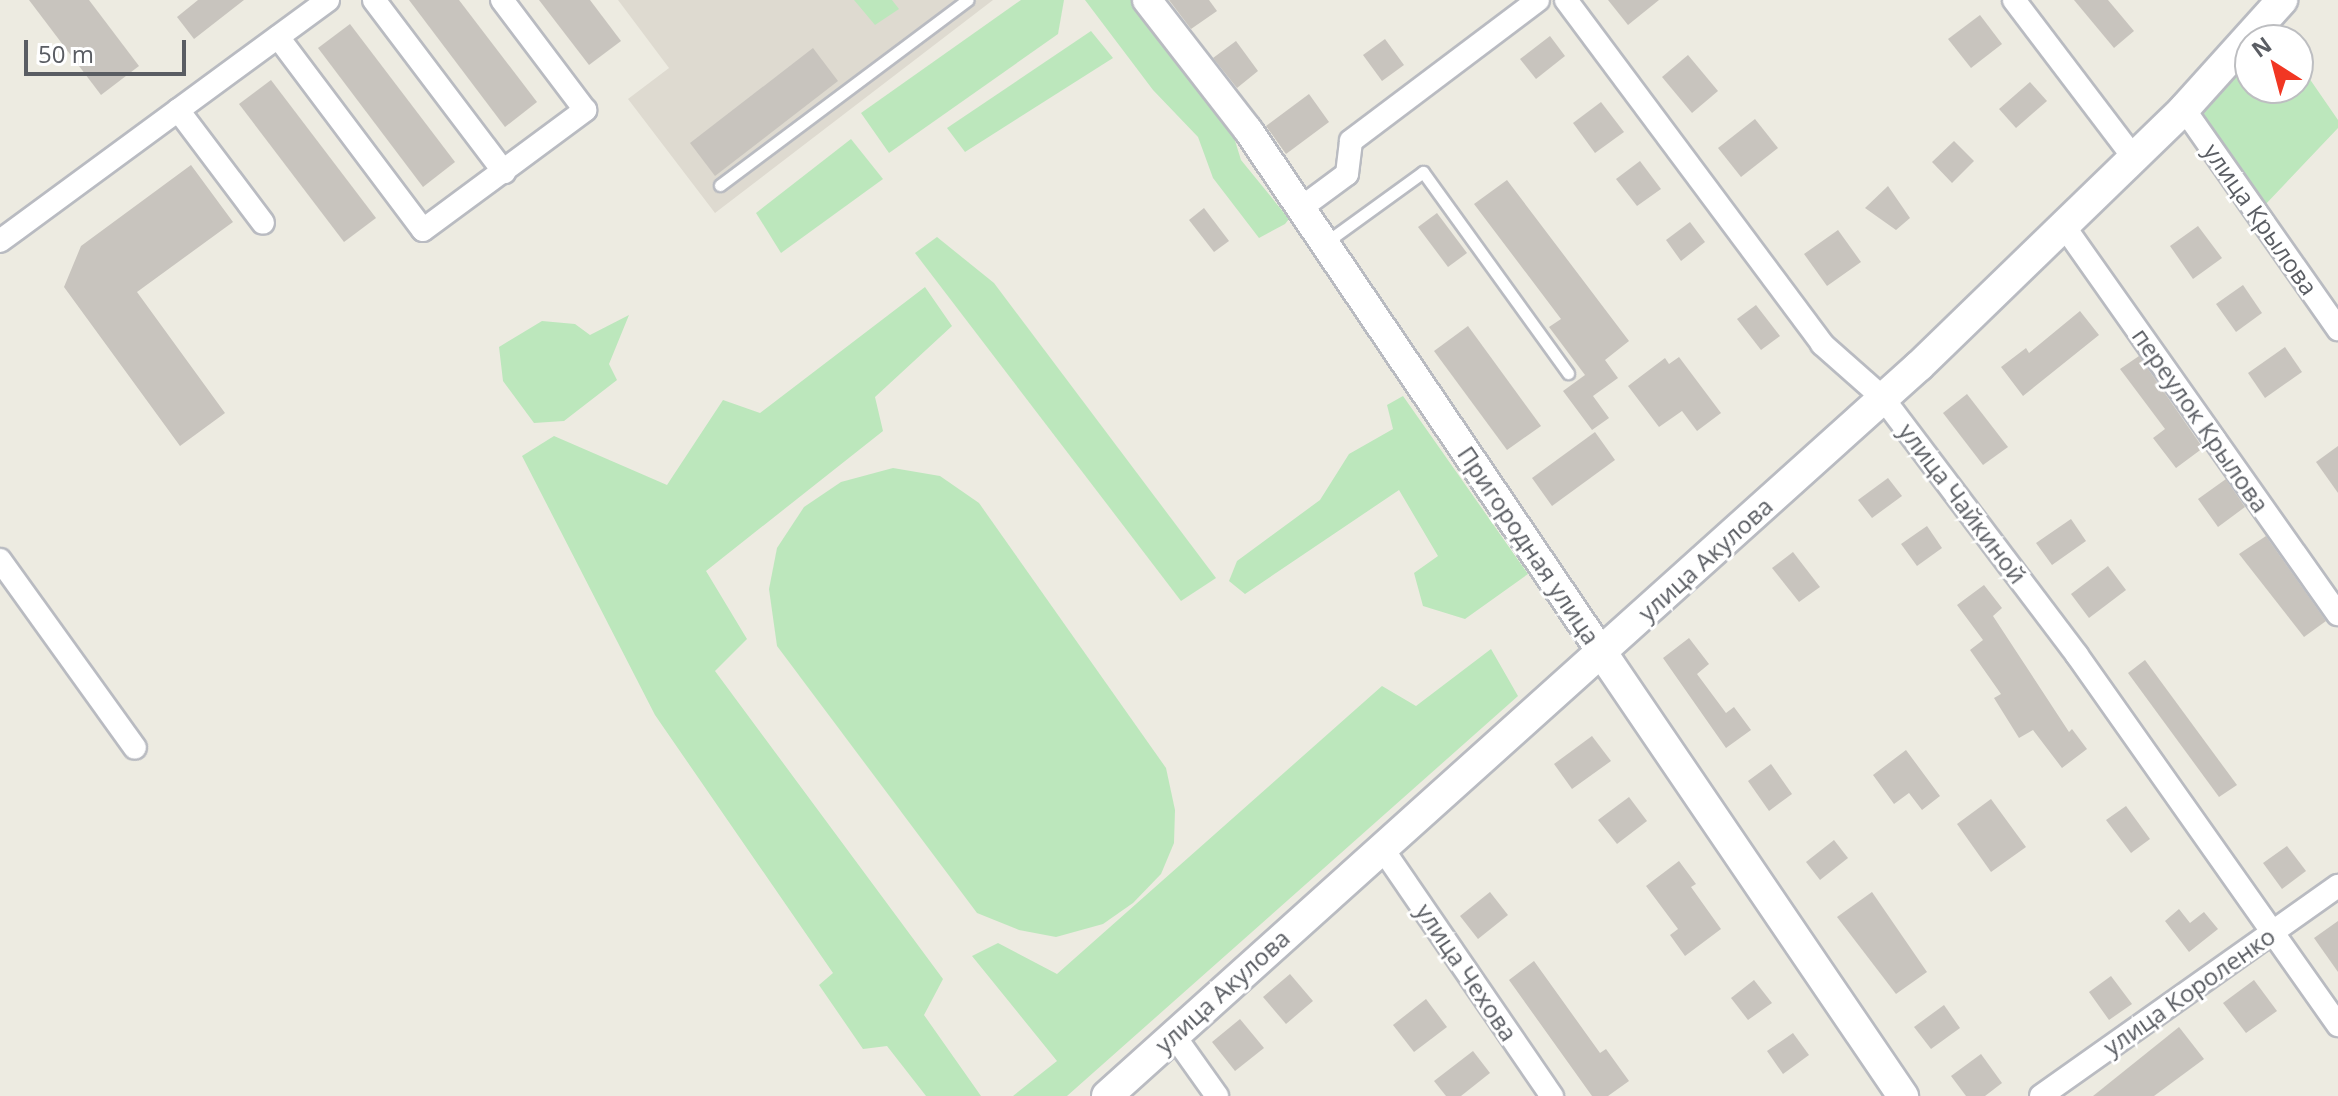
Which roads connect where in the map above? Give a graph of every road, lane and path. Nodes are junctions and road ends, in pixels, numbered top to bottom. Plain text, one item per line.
1 (328, 0) edge
2 (374, 0) edge
3 (502, 0) edge
4 (967, 0) edge
5 (1147, 0) edge
6 (1538, 0) edge
7 (1566, 0) edge
8 (2014, 0) edge
9 (2282, 0) edge
10 (278, 37) junction
11 (2184, 109) junction
12 (178, 110) junction
13 (2133, 157) junction
14 (504, 172) junction
15 (720, 185) dead end
16 (1301, 208) junction
17 (263, 223) dead end
18 (2064, 226) junction
19 (0, 241) edge
20 (1325, 243) junction
21 (2338, 329) edge
22 (1568, 373) dead end
23 (1882, 397) junction
24 (0, 560) edge
25 (2338, 614) edge
26 (1602, 653) junction
27 (135, 748) dead end
28 (1382, 848) junction
29 (2338, 886) edge
30 (2272, 933) junction
31 (2338, 1025) edge
32 (1173, 1034) junction
33 (1107, 1096) edge
34 (1217, 1096) edge
35 (1552, 1096) edge
36 (1903, 1096) edge
37 (2041, 1096) edge

1 - 10 street
2 - 14 street
3 - 14 street
4 - 15 lane
5 - 16 street, Пригородная улица
6 - 16 street
7 - 23 street, улица Чайкиной
8 - 13 street
9 - 11 main road, улица Акулова
10 - 12 street
10 - 14 street
11 - 13 main road, улица Акулова
11 - 21 street, улица Крылова
12 - 17 street
12 - 19 street
13 - 18 main road, улица Акулова
16 - 20 street, Пригородная улица
18 - 23 main road, улица Акулова
18 - 25 street, переулок Крылова
20 - 22 lane
20 - 26 street, Пригородная улица
23 - 26 main road, улица Акулова
23 - 30 street, улица Чайкиной
24 - 27 street
26 - 28 main road, улица Акулова
26 - 36 main road, Пригородная улица
28 - 32 main road, улица Акулова
28 - 35 street, улица Чехова
29 - 30 street, улица Короленко
30 - 31 street, улица Чайкиной
30 - 37 street, улица Короленко
32 - 33 main road, улица Акулова
32 - 34 street

